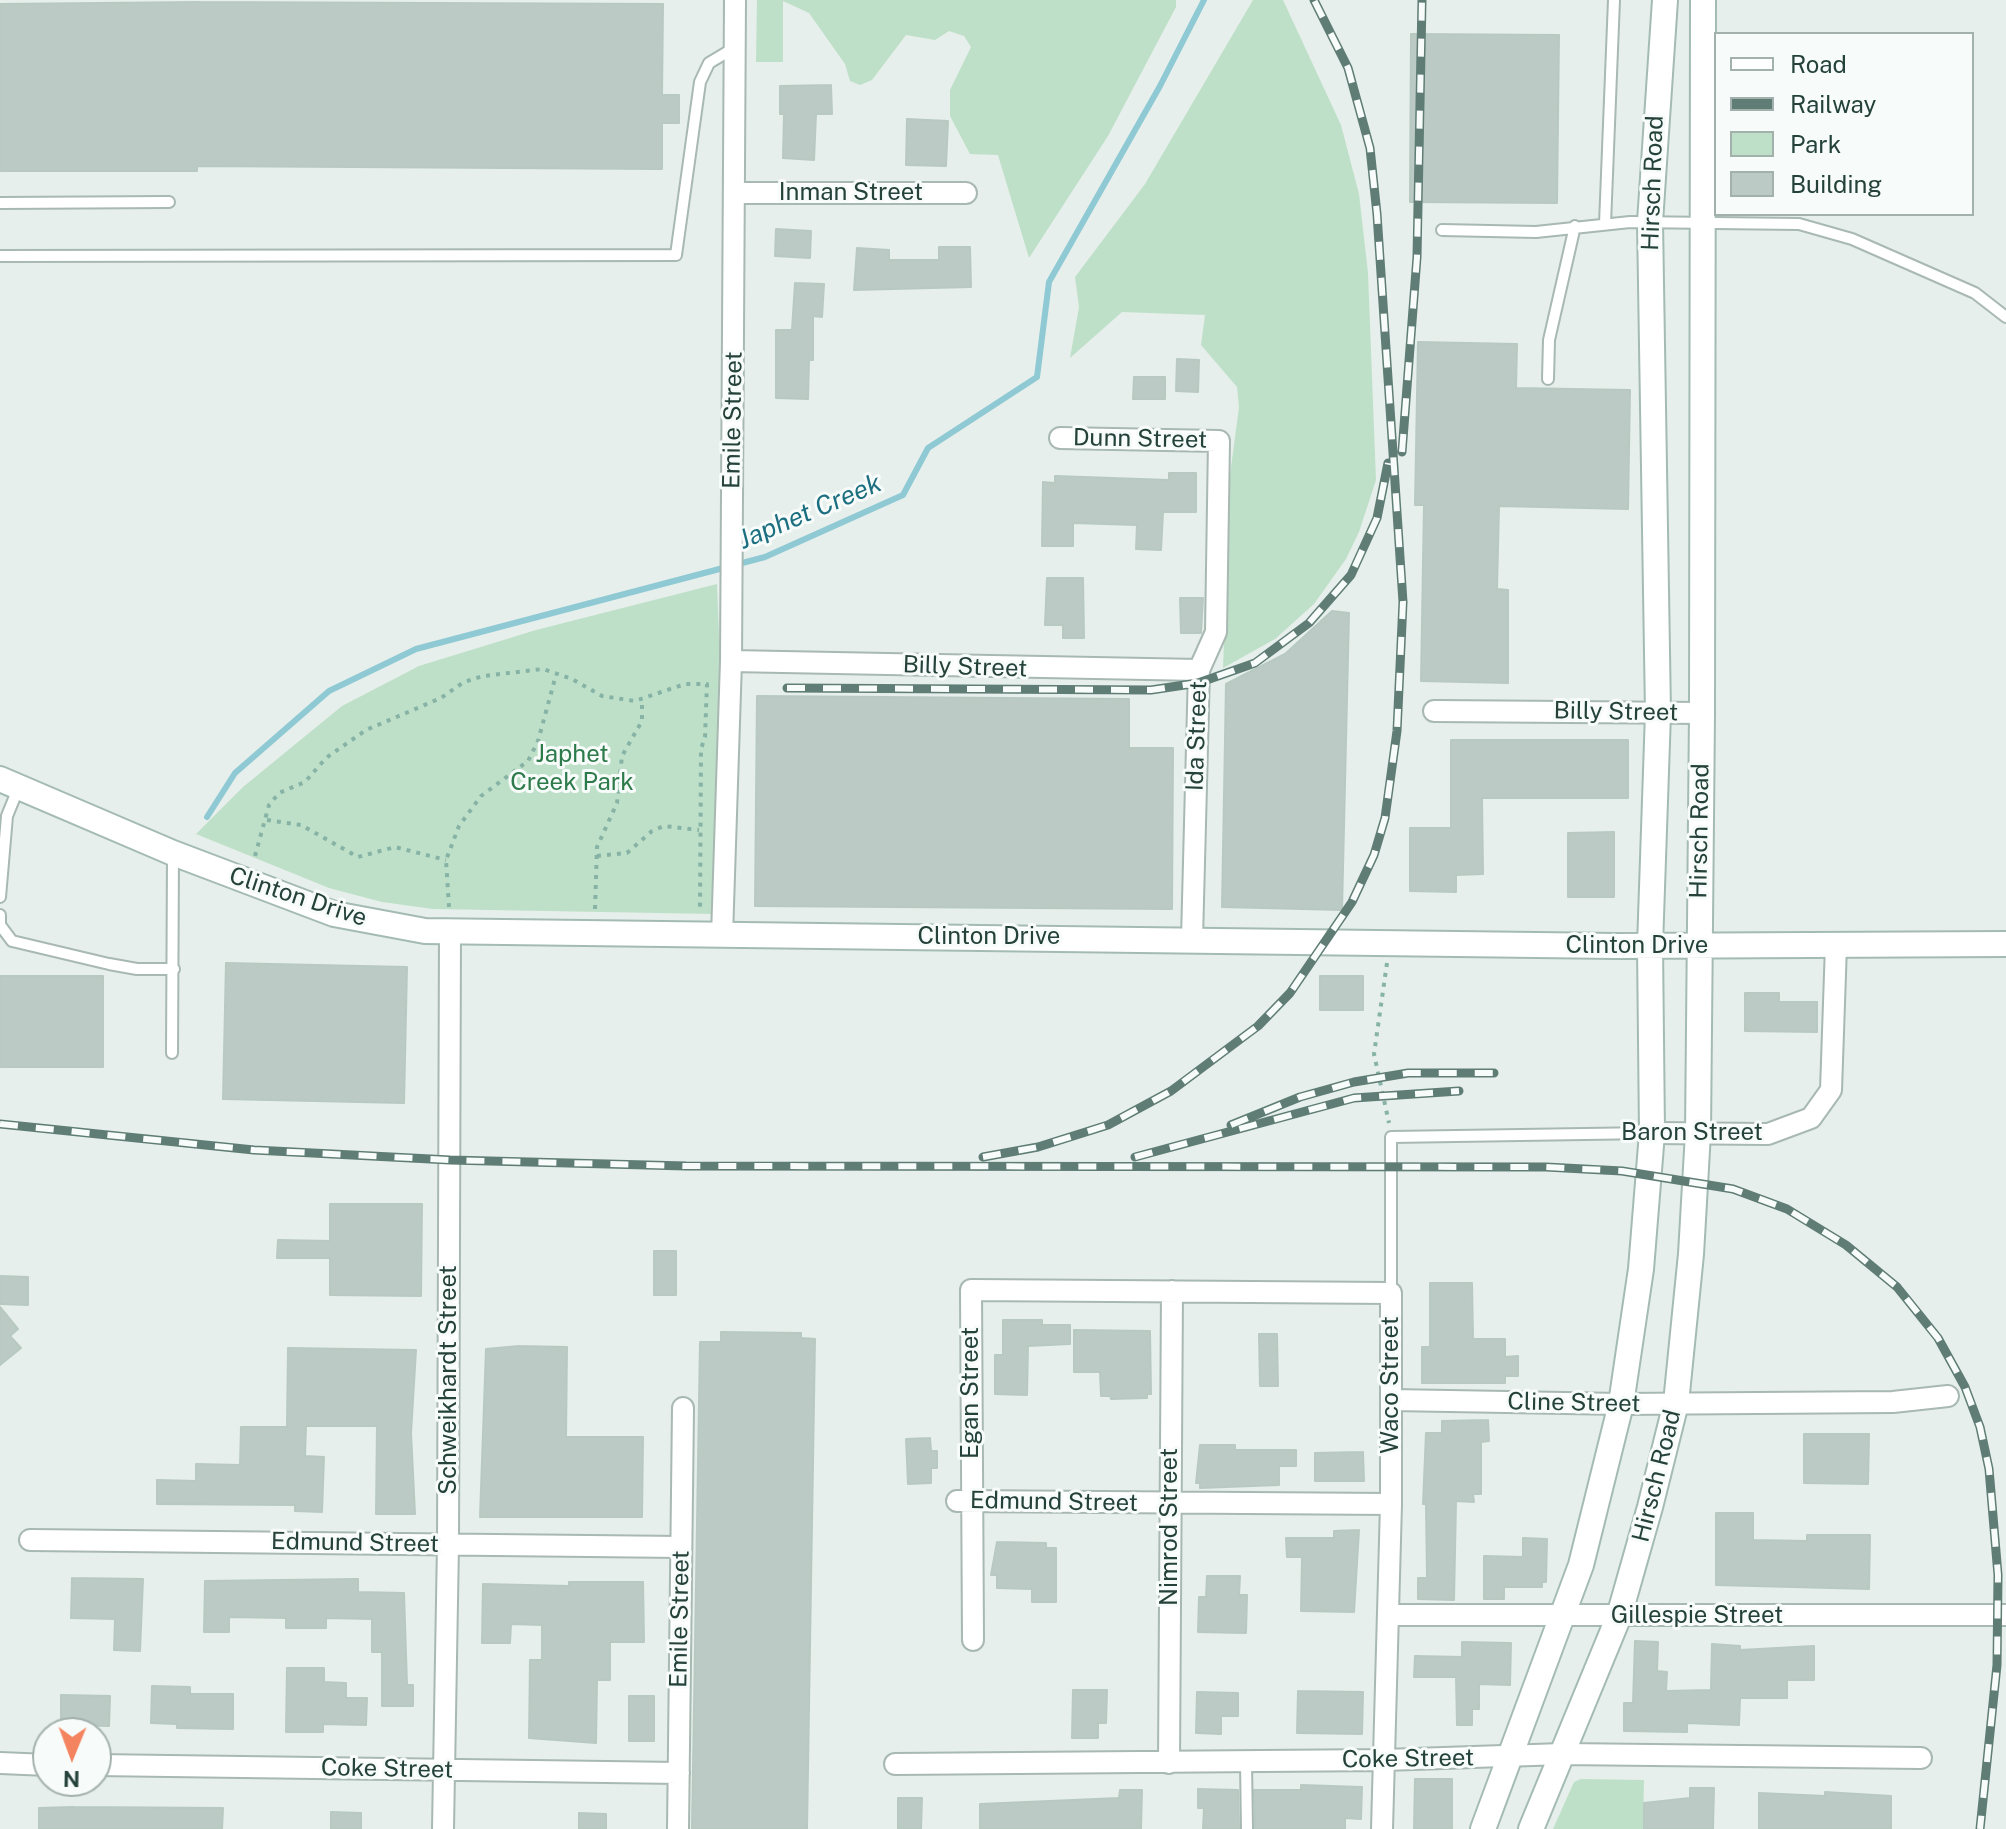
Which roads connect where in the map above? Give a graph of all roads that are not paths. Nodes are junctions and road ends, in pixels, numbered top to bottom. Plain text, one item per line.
1 (735, 0) edge
2 (1614, 0) edge
3 (1665, 0) edge
4 (1703, 0) edge
5 (735, 47) junction
6 (736, 193) junction
7 (966, 193) dead end
8 (169, 202) dead end
9 (0, 203) edge
10 (1650, 222) junction
11 (1702, 223) junction
12 (1605, 224) junction
13 (1575, 226) junction
14 (1442, 230) dead end
15 (0, 256) edge
16 (2006, 317) edge
17 (1548, 379) dead end
18 (1060, 438) dead end
19 (1219, 441) joint
20 (731, 652) junction
21 (1199, 670) junction
22 (1434, 711) dead end
23 (1658, 713) junction
24 (1702, 713) junction
25 (10, 783) edge
26 (173, 853) junction
27 (0, 897) edge
28 (0, 915) edge
29 (450, 932) junction
30 (722, 936) junction
31 (1192, 939) junction
32 (2006, 944) edge
33 (1836, 945) junction
34 (1650, 946) junction
35 (1699, 946) junction
36 (174, 969) junction
37 (172, 1053) dead end
38 (1652, 1133) junction
39 (1698, 1133) junction
40 (1391, 1137) joint
41 (1172, 1291) junction
42 (1391, 1293) junction
43 (1948, 1396) dead end
44 (1392, 1400) junction
45 (1676, 1403) junction
46 (1621, 1404) junction
47 (683, 1408) dead end
48 (964, 1502) junction
49 (1171, 1503) junction
50 (1391, 1504) junction
51 (30, 1540) dead end
52 (448, 1544) junction
53 (681, 1547) junction
54 (1388, 1615) junction
55 (2006, 1615) edge
56 (1565, 1616) junction
57 (1619, 1616) junction
58 (973, 1640) dead end
59 (1563, 1754) junction
60 (1513, 1756) junction
61 (1921, 1758) dead end
62 (1384, 1760) junction
63 (1246, 1762) junction
64 (0, 1763) edge
65 (1169, 1763) junction
66 (32, 1764) edge
67 (895, 1764) dead end
68 (112, 1765) edge
69 (444, 1770) junction
70 (679, 1773) junction
71 (443, 1829) edge
72 (678, 1829) edge
73 (1247, 1829) edge
74 (1382, 1829) edge
75 (1483, 1829) edge
76 (1531, 1829) edge

1 - 5 street, Emile Street
2 - 12 lane
3 - 10 main road, Hirsch Road
4 - 11 main road, Hirsch Road
5 - 6 street, Emile Street
5 - 15 lane
6 - 7 street, Inman Street
6 - 20 street, Emile Street
8 - 9 lane
10 - 11 lane
10 - 12 lane
10 - 23 main road, Hirsch Road
11 - 16 lane
11 - 24 main road, Hirsch Road
12 - 13 lane
13 - 14 lane
13 - 17 lane
18 - 19 street, Dunn Street
19 - 21 street, Ida Street
20 - 21 street, Billy Street
20 - 30 street, Emile Street
21 - 31 street, Ida Street
22 - 23 street, Billy Street
23 - 24 street, Billy Street
23 - 34 main road, Hirsch Road
24 - 35 main road, Hirsch Road
25 - 26 main road, Clinton Drive
25 - 27 lane
26 - 29 main road, Clinton Drive
26 - 36 lane
28 - 36 lane
29 - 30 main road, Clinton Drive
29 - 52 street, Schweikhardt Street
30 - 31 main road, Clinton Drive
31 - 34 main road, Clinton Drive
32 - 33 main road, Clinton Drive
33 - 35 main road, Clinton Drive
33 - 39 street, Baron Street
34 - 35 main road, Clinton Drive
34 - 38 main road, Hirsch Road
35 - 39 main road, Hirsch Road
36 - 37 lane
38 - 39 street, Baron Street
38 - 40 lane, Baron Street
38 - 46 main road, Hirsch Road
39 - 45 main road, Hirsch Road
40 - 42 lane, Waco Street
41 - 42 street
41 - 48 street, Egan Street
41 - 49 street, Nimrod Street
42 - 44 street, Waco Street
43 - 45 street, Cline Street
44 - 46 street, Cline Street
44 - 50 street, Waco Street
45 - 46 street, Cline Street
45 - 57 main road, Hirsch Road
46 - 56 main road, Hirsch Road
47 - 53 street, Emile Street
48 - 49 street, Edmund Street
48 - 58 street, Egan Street
49 - 50 street, Edmund Street
49 - 65 street, Nimrod Street
50 - 54 street, Waco Street
51 - 52 street, Edmund Street
52 - 53 street, Edmund Street
52 - 69 street, Schweikhardt Street
53 - 70 street, Emile Street
54 - 56 street, Gillespie Street
54 - 62 street, Waco Street
55 - 57 street, Gillespie Street
56 - 57 street, Gillespie Street
56 - 60 main road, Hirsch Road
57 - 59 main road, Hirsch Road
59 - 60 street, Coke Street
59 - 61 street, Coke Street
59 - 76 main road, Hirsch Road
60 - 62 street, Coke Street
60 - 75 main road, Hirsch Road
62 - 63 street, Coke Street
62 - 74 street, Waco Street
63 - 65 street, Coke Street
63 - 73 lane
64 - 66 street
65 - 67 street, Coke Street
68 - 69 street, Coke Street
69 - 70 street, Coke Street
69 - 71 street, Schweikhardt Street
70 - 72 street, Emile Street

